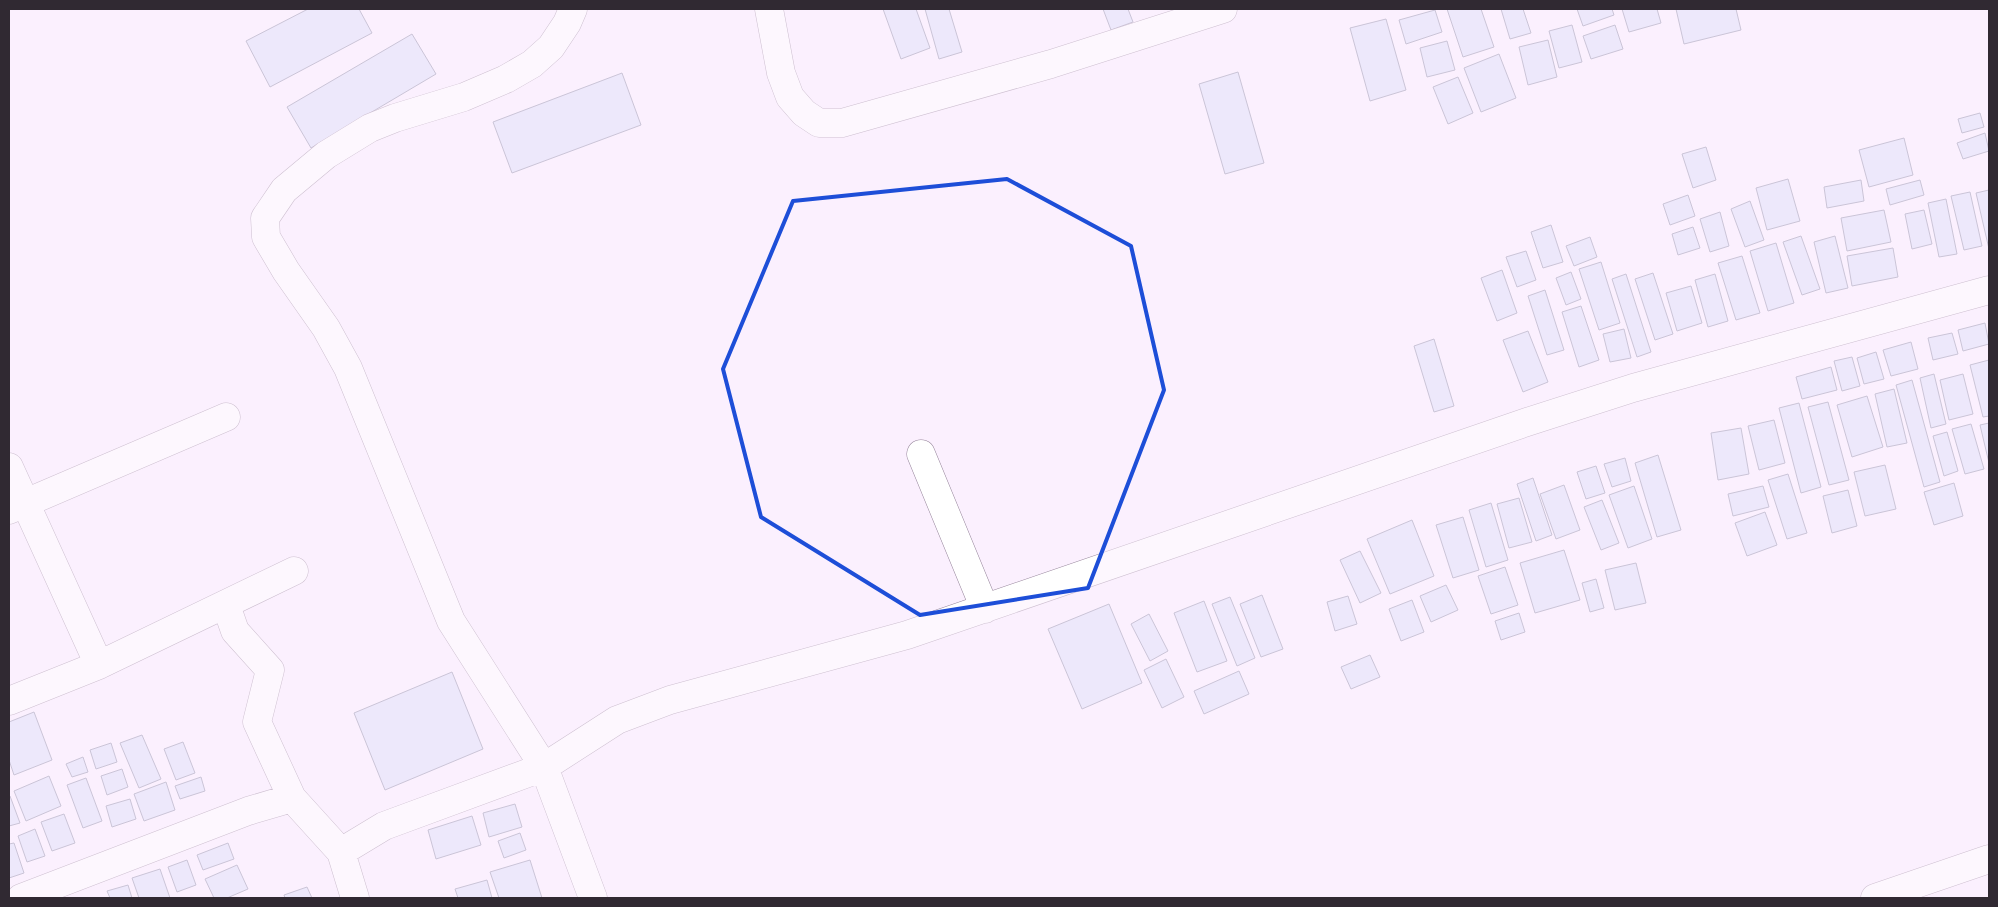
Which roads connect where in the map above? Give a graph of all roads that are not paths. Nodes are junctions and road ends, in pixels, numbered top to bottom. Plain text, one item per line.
1 (573, 9) edge
2 (769, 9) edge
3 (1223, 9) edge
4 (1989, 290) edge
5 (226, 417) dead end
6 (921, 454) dead end
7 (9, 468) edge
8 (17, 506) edge
9 (294, 571) dead end
10 (226, 605) junction
11 (985, 610) junction
12 (99, 665) junction
13 (9, 701) edge
14 (544, 768) junction
15 (292, 798) junction
16 (341, 852) junction
17 (1989, 859) edge
18 (21, 898) edge
19 (356, 898) edge
20 (593, 898) edge
21 (1876, 898) edge

1 - 14 street
2 - 3 street
4 - 11 street
5 - 8 street
6 - 11 street
7 - 8 street
8 - 12 street
9 - 10 street
10 - 12 street
10 - 15 street
11 - 14 street
12 - 13 street
14 - 16 street
14 - 20 street
15 - 16 street
15 - 18 street
16 - 19 street
17 - 21 street

